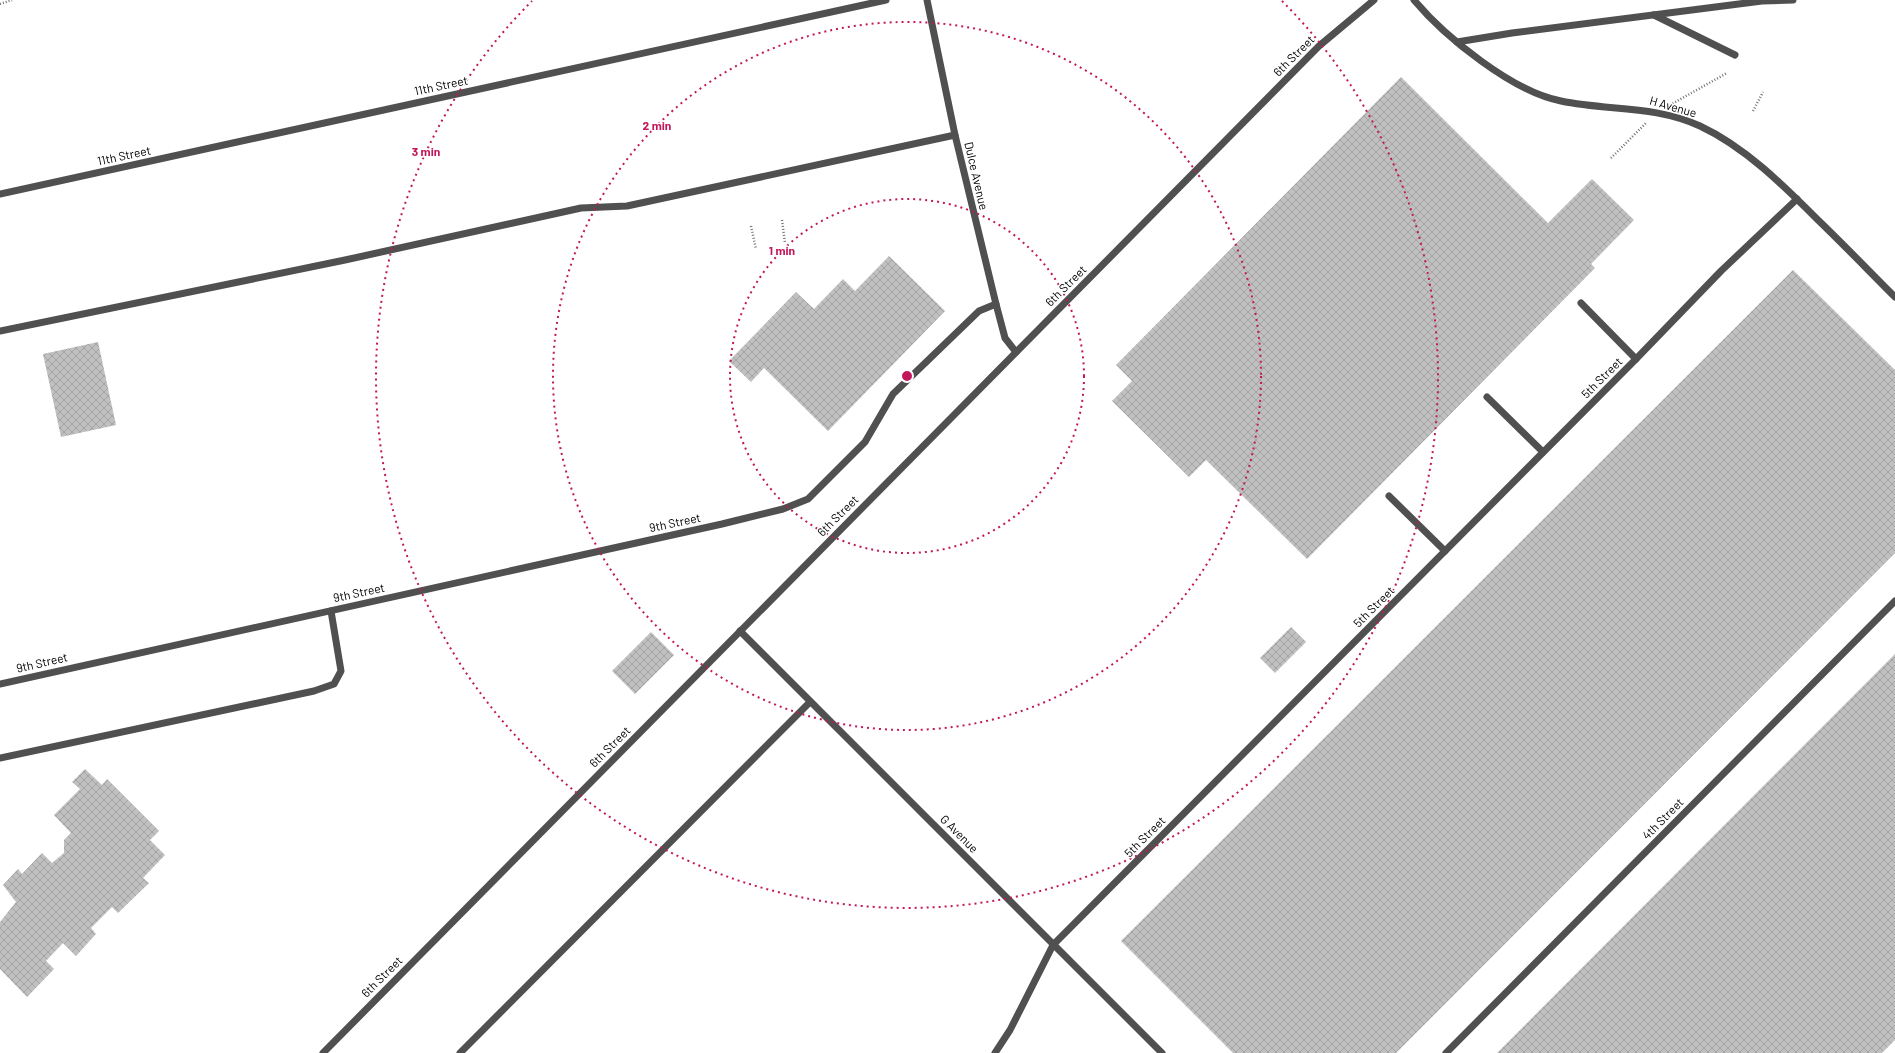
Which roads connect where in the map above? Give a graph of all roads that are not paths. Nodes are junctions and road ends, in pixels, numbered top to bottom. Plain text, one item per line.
1 (886, 0) edge
2 (927, 0) edge
3 (1374, 0) edge
4 (1414, 0) edge
5 (1769, 0) edge
6 (1793, 0) edge
7 (1654, 15) junction
8 (1458, 42) junction
9 (1735, 55) dead end
10 (955, 135) junction
11 (0, 194) edge
12 (1797, 199) junction
13 (1895, 296) edge
14 (1581, 303) dead end
15 (996, 304) junction
16 (0, 331) edge
17 (1016, 352) junction
18 (1636, 359) junction
19 (1487, 397) dead end
20 (1543, 452) junction
21 (1389, 496) dead end
22 (1445, 551) junction
23 (1895, 600) edge
24 (331, 610) junction
25 (740, 631) junction
26 (0, 684) edge
27 (810, 702) junction
28 (0, 758) edge
29 (1053, 945) junction
30 (323, 1053) edge
31 (460, 1053) edge
32 (995, 1053) edge
33 (1162, 1053) edge
34 (1446, 1053) edge

1 - 11 lane, 11th Street
2 - 10 lane, Dulce Avenue
3 - 17 lane, 6th Street
4 - 8 lane, H Avenue
5 - 6 lane
5 - 7 lane
7 - 8 lane
7 - 9 lane
8 - 12 lane, H Avenue
10 - 15 lane, Dulce Avenue
10 - 16 lane
12 - 13 lane, H Avenue
12 - 18 lane, 5th Street
14 - 18 lane
15 - 17 lane, Dulce Avenue
15 - 24 lane, 9th Street
17 - 25 lane, 6th Street
18 - 20 lane, 5th Street
19 - 20 lane
20 - 22 lane, 5th Street
21 - 22 lane
22 - 29 lane, 5th Street
23 - 34 lane, 4th Street
24 - 26 lane, 9th Street
24 - 28 lane
25 - 27 lane, G Avenue
25 - 30 lane, 6th Street
27 - 29 lane, G Avenue
27 - 31 lane
29 - 32 lane, 5th Street
29 - 33 lane, G Avenue

